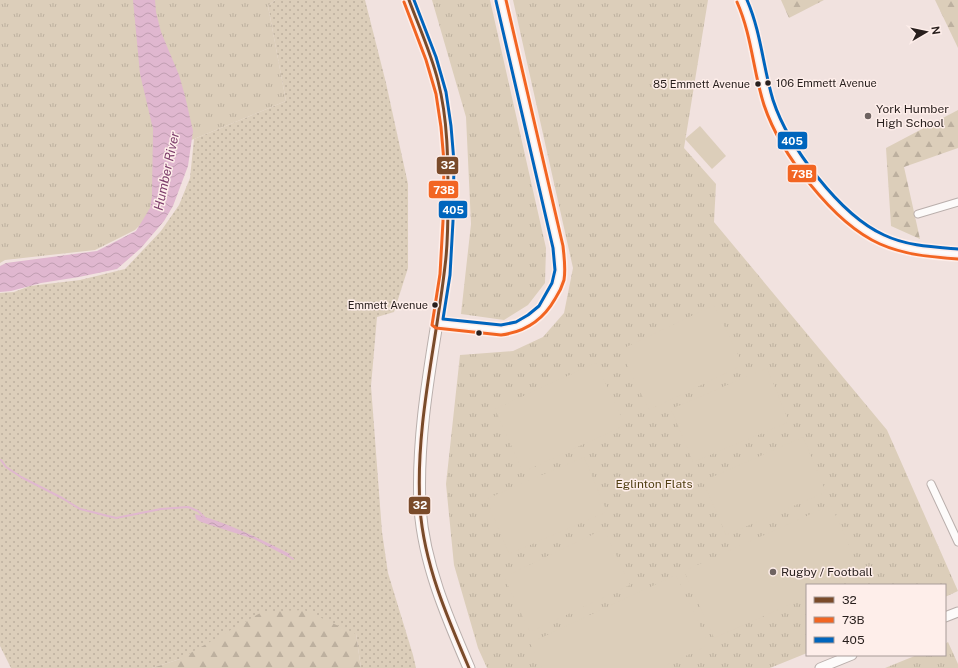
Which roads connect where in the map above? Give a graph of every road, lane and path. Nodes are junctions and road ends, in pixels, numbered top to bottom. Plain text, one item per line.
1 (409, 0) edge
2 (501, 0) edge
3 (742, 0) edge
4 (958, 202) edge
5 (918, 214) dead end
6 (958, 254) edge
7 (437, 323) junction
8 (931, 484) dead end
9 (958, 542) edge
10 (958, 612) edge
11 (946, 617) edge
12 (850, 656) edge
13 (469, 668) edge
14 (820, 668) edge

1 - 7 main road
2 - 7 street
3 - 6 street
4 - 5 street
7 - 13 main road
8 - 9 street
10 - 11 street
12 - 14 street

